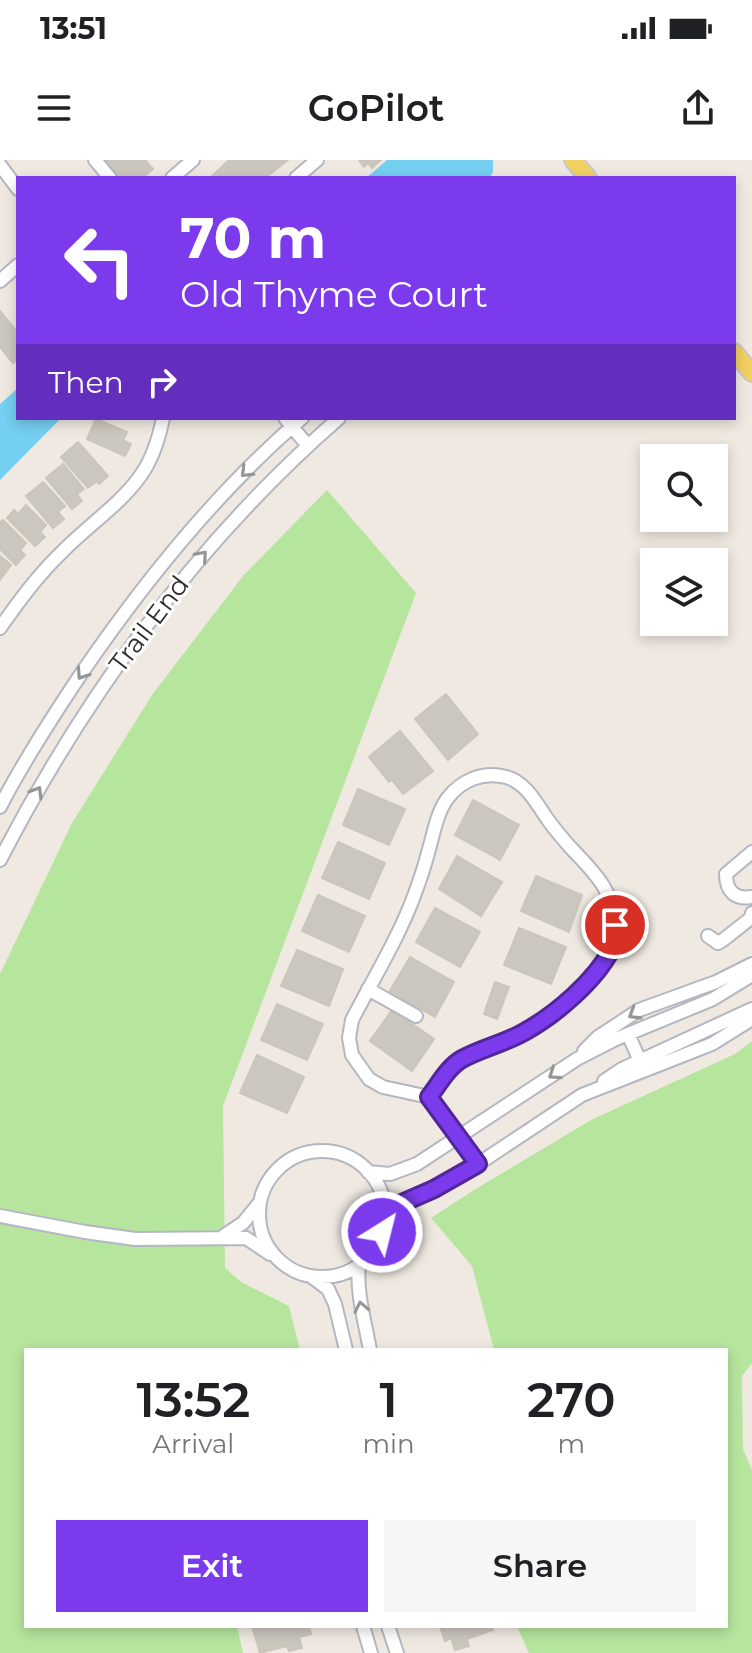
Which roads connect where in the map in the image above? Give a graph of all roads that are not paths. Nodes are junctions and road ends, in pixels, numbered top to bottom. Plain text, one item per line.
1 (95, 160) edge
2 (193, 160) edge
3 (317, 160) edge
4 (573, 160) edge
5 (0, 165) edge
6 (108, 176) edge
7 (174, 176) edge
8 (298, 176) edge
9 (586, 176) edge
10 (16, 186) edge
11 (16, 267) edge
12 (0, 281) edge
13 (736, 354) edge
14 (752, 373) edge
15 (162, 420) edge
16 (310, 420) edge
17 (337, 420) edge
18 (293, 421) edge
19 (322, 433) junction
20 (308, 446) junction
21 (0, 628) edge
22 (0, 807) edge
23 (752, 852) edge
24 (0, 860) edge
25 (752, 904) edge
26 (708, 936) dead end
27 (752, 964) edge
28 (752, 975) edge
29 (368, 989) junction
30 (752, 1009) edge
31 (416, 1016) dead end
32 (752, 1019) edge
33 (628, 1034) junction
34 (577, 1059) junction
35 (640, 1061) junction
36 (582, 1095) junction
37 (429, 1097) junction
38 (460, 1137) junction
39 (478, 1164) junction
40 (368, 1172) junction
41 (260, 1201) junction
42 (0, 1216) edge
43 (384, 1218) junction
44 (222, 1237) junction
45 (276, 1258) junction
46 (359, 1264) junction
47 (312, 1277) junction
48 (346, 1348) edge
49 (370, 1348) edge
50 (364, 1628) edge
51 (389, 1628) edge
52 (371, 1653) edge
53 (397, 1653) edge

1 - 6 street
2 - 7 street
3 - 8 street
4 - 9 main road
5 - 10 street
11 - 12 street
13 - 14 main road
15 - 21 street
16 - 19 street
17 - 19 street, Trail End
18 - 20 street
18 -> 22 street, Trail End
19 - 20 street, Trail End
24 -> 20 street, Trail End
23 - 25 street
25 - 26 street
27 -> 34 street
28 - 33 street
29 - 31 street
29 - 37 street
29 - 37 street
30 - 35 street
32 - 36 street
33 - 34 street
33 - 35 street
34 -> 38 street
35 - 36 street
36 - 39 street
37 - 38 street
38 - 39 street
38 - 40 street
39 - 43 street
40 - 41 street
40 - 43 street
41 - 44 street
41 - 45 street
42 - 44 street
43 - 46 street
44 - 45 street
45 - 47 street
46 - 47 street
49 -> 46 street
47 - 48 street
50 - 52 street
51 - 53 street

